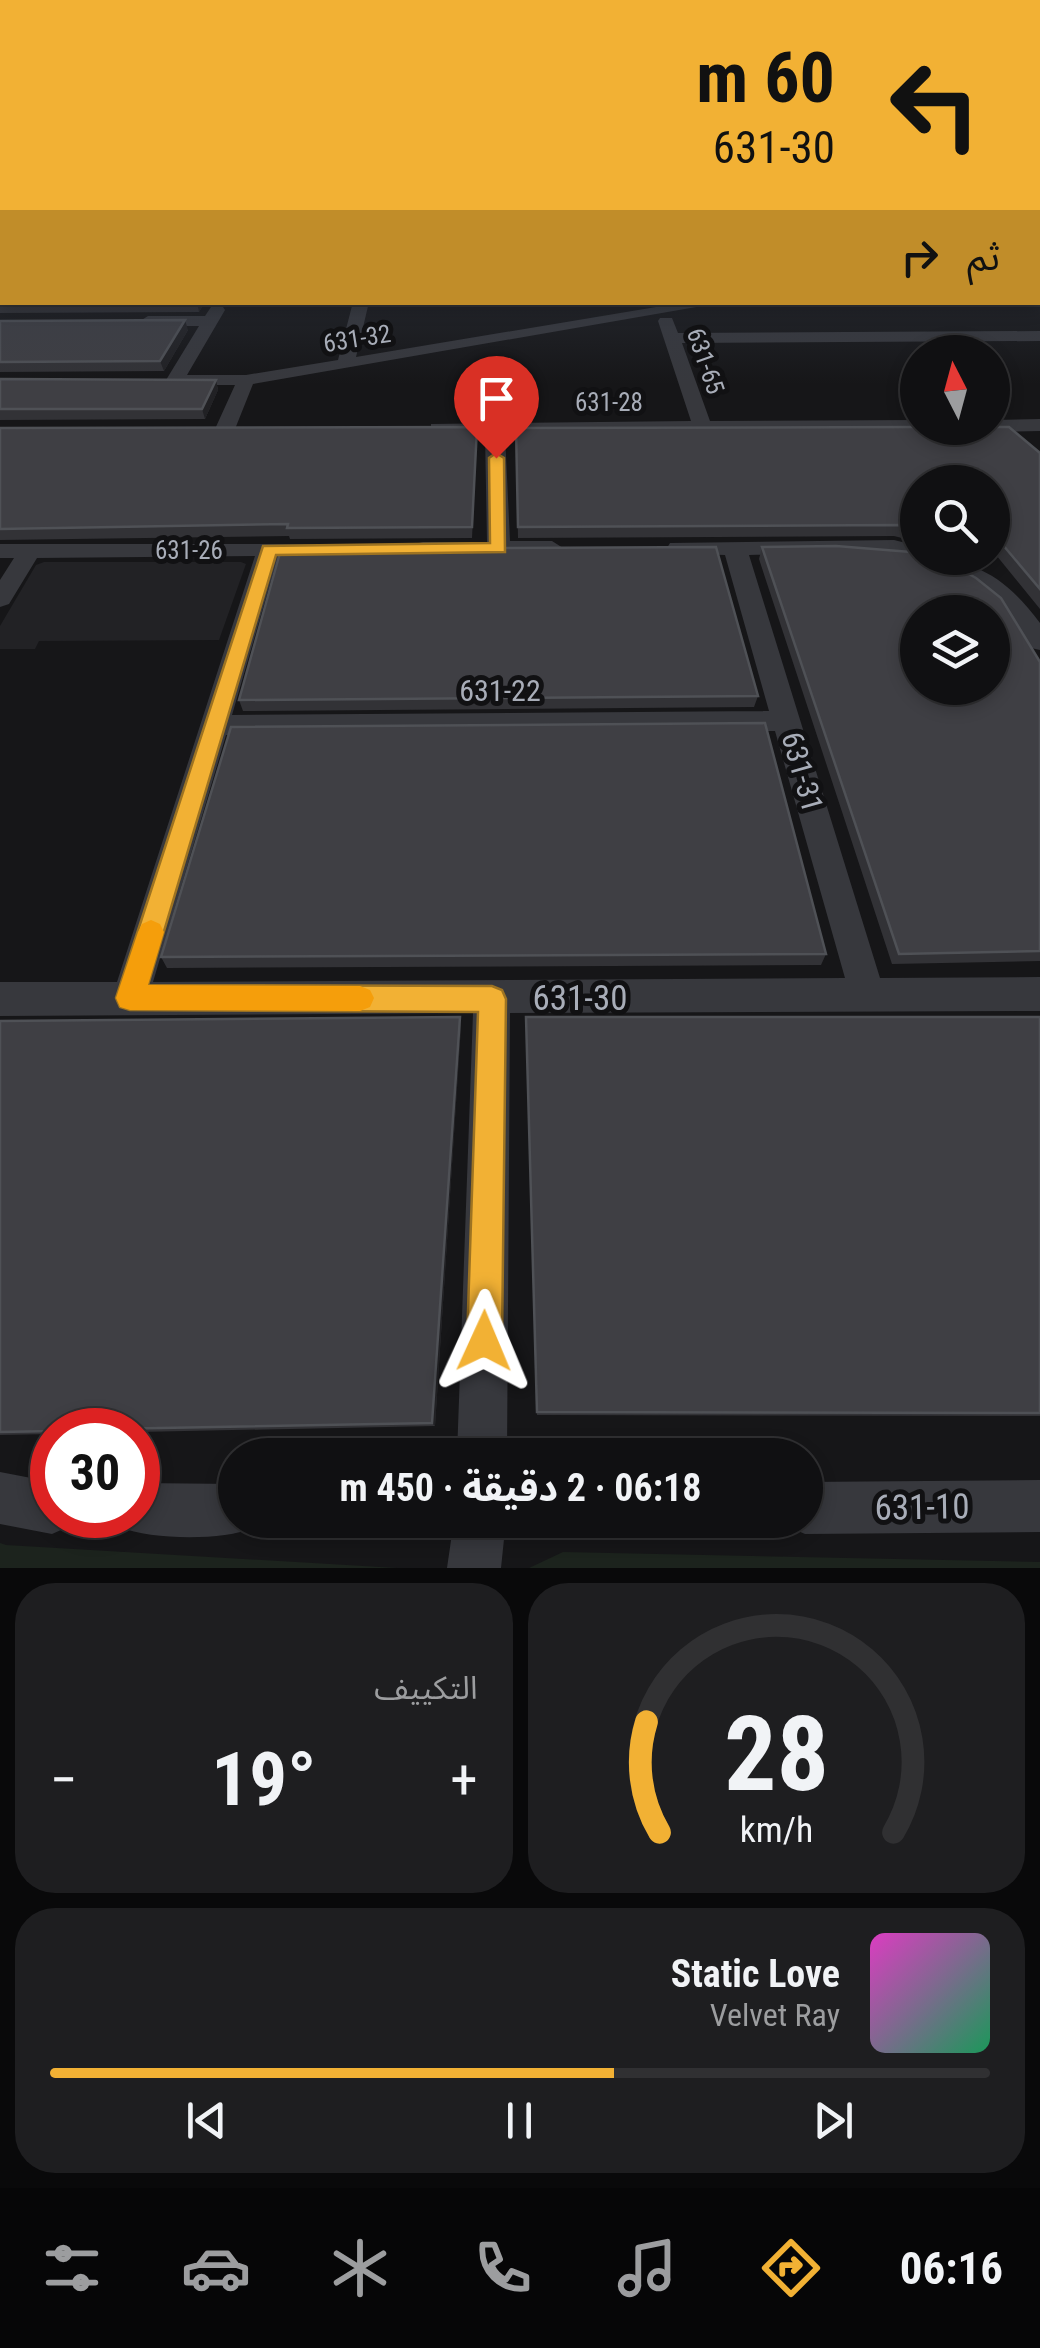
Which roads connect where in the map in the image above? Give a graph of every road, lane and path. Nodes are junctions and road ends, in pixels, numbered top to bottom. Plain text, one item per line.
1 (218, 305) edge
2 (360, 305) edge
3 (701, 305) edge
4 (662, 312) junction
5 (134, 321) edge
6 (210, 321) junction
7 (1040, 336) edge
8 (673, 338) junction
9 (345, 365) junction
10 (156, 380) edge
11 (175, 380) junction
12 (246, 380) junction
13 (702, 426) junction
14 (900, 426) edge
15 (1010, 426) edge
16 (1040, 426) edge
17 (496, 427) junction
18 (225, 428) edge
19 (418, 428) edge
20 (1010, 432) edge
21 (1034, 448) edge
22 (499, 548) junction
23 (578, 548) edge
24 (656, 548) edge
25 (735, 548) junction
26 (900, 548) edge
27 (346, 549) edge
28 (404, 549) edge
29 (269, 550) junction
30 (0, 551) edge
31 (30, 551) junction
32 (972, 575) edge
33 (0, 599) edge
34 (1040, 642) edge
35 (787, 721) junction
36 (214, 725) junction
37 (1040, 994) edge
38 (868, 997) junction
39 (130, 998) junction
40 (0, 999) edge
41 (492, 999) junction
42 (482, 1438) edge
43 (0, 1498) edge
44 (30, 1504) edge
45 (1040, 1506) edge
46 (823, 1508) edge
47 (160, 1509) edge
48 (218, 1510) edge
49 (478, 1538) edge
50 (474, 1568) edge

1 - 6 street
2 - 9 street
3 - 4 street, 631-32
4 - 8 street, 631-65
4 - 9 street, 631-32
5 - 6 street
6 - 11 street
7 - 8 street
8 - 13 street, 631-65
9 - 12 street, 631-32
10 - 11 street, 631-32
11 - 12 street, 631-32
12 - 18 street
13 - 14 street, 631-28
13 - 17 street, 631-28
15 - 16 street
17 - 19 street, 631-28
17 - 22 street
20 - 21 street
22 - 23 street
22 - 28 street
24 - 25 street
25 - 26 street
25 - 35 street, 631-31
27 - 29 street, 631-26
29 - 31 street, 631-26
29 - 36 street
30 - 31 street, 631-26
31 - 33 street
32 - 34 street
35 - 36 street, 631-22
35 - 38 street, 631-31
36 - 39 street
37 - 38 street, 631-30
38 - 41 street, 631-30
39 - 40 street, 631-30
39 - 41 street, 631-30
41 - 42 street
43 - 44 street
45 - 46 street, 631-10
47 - 48 street
49 - 50 street

